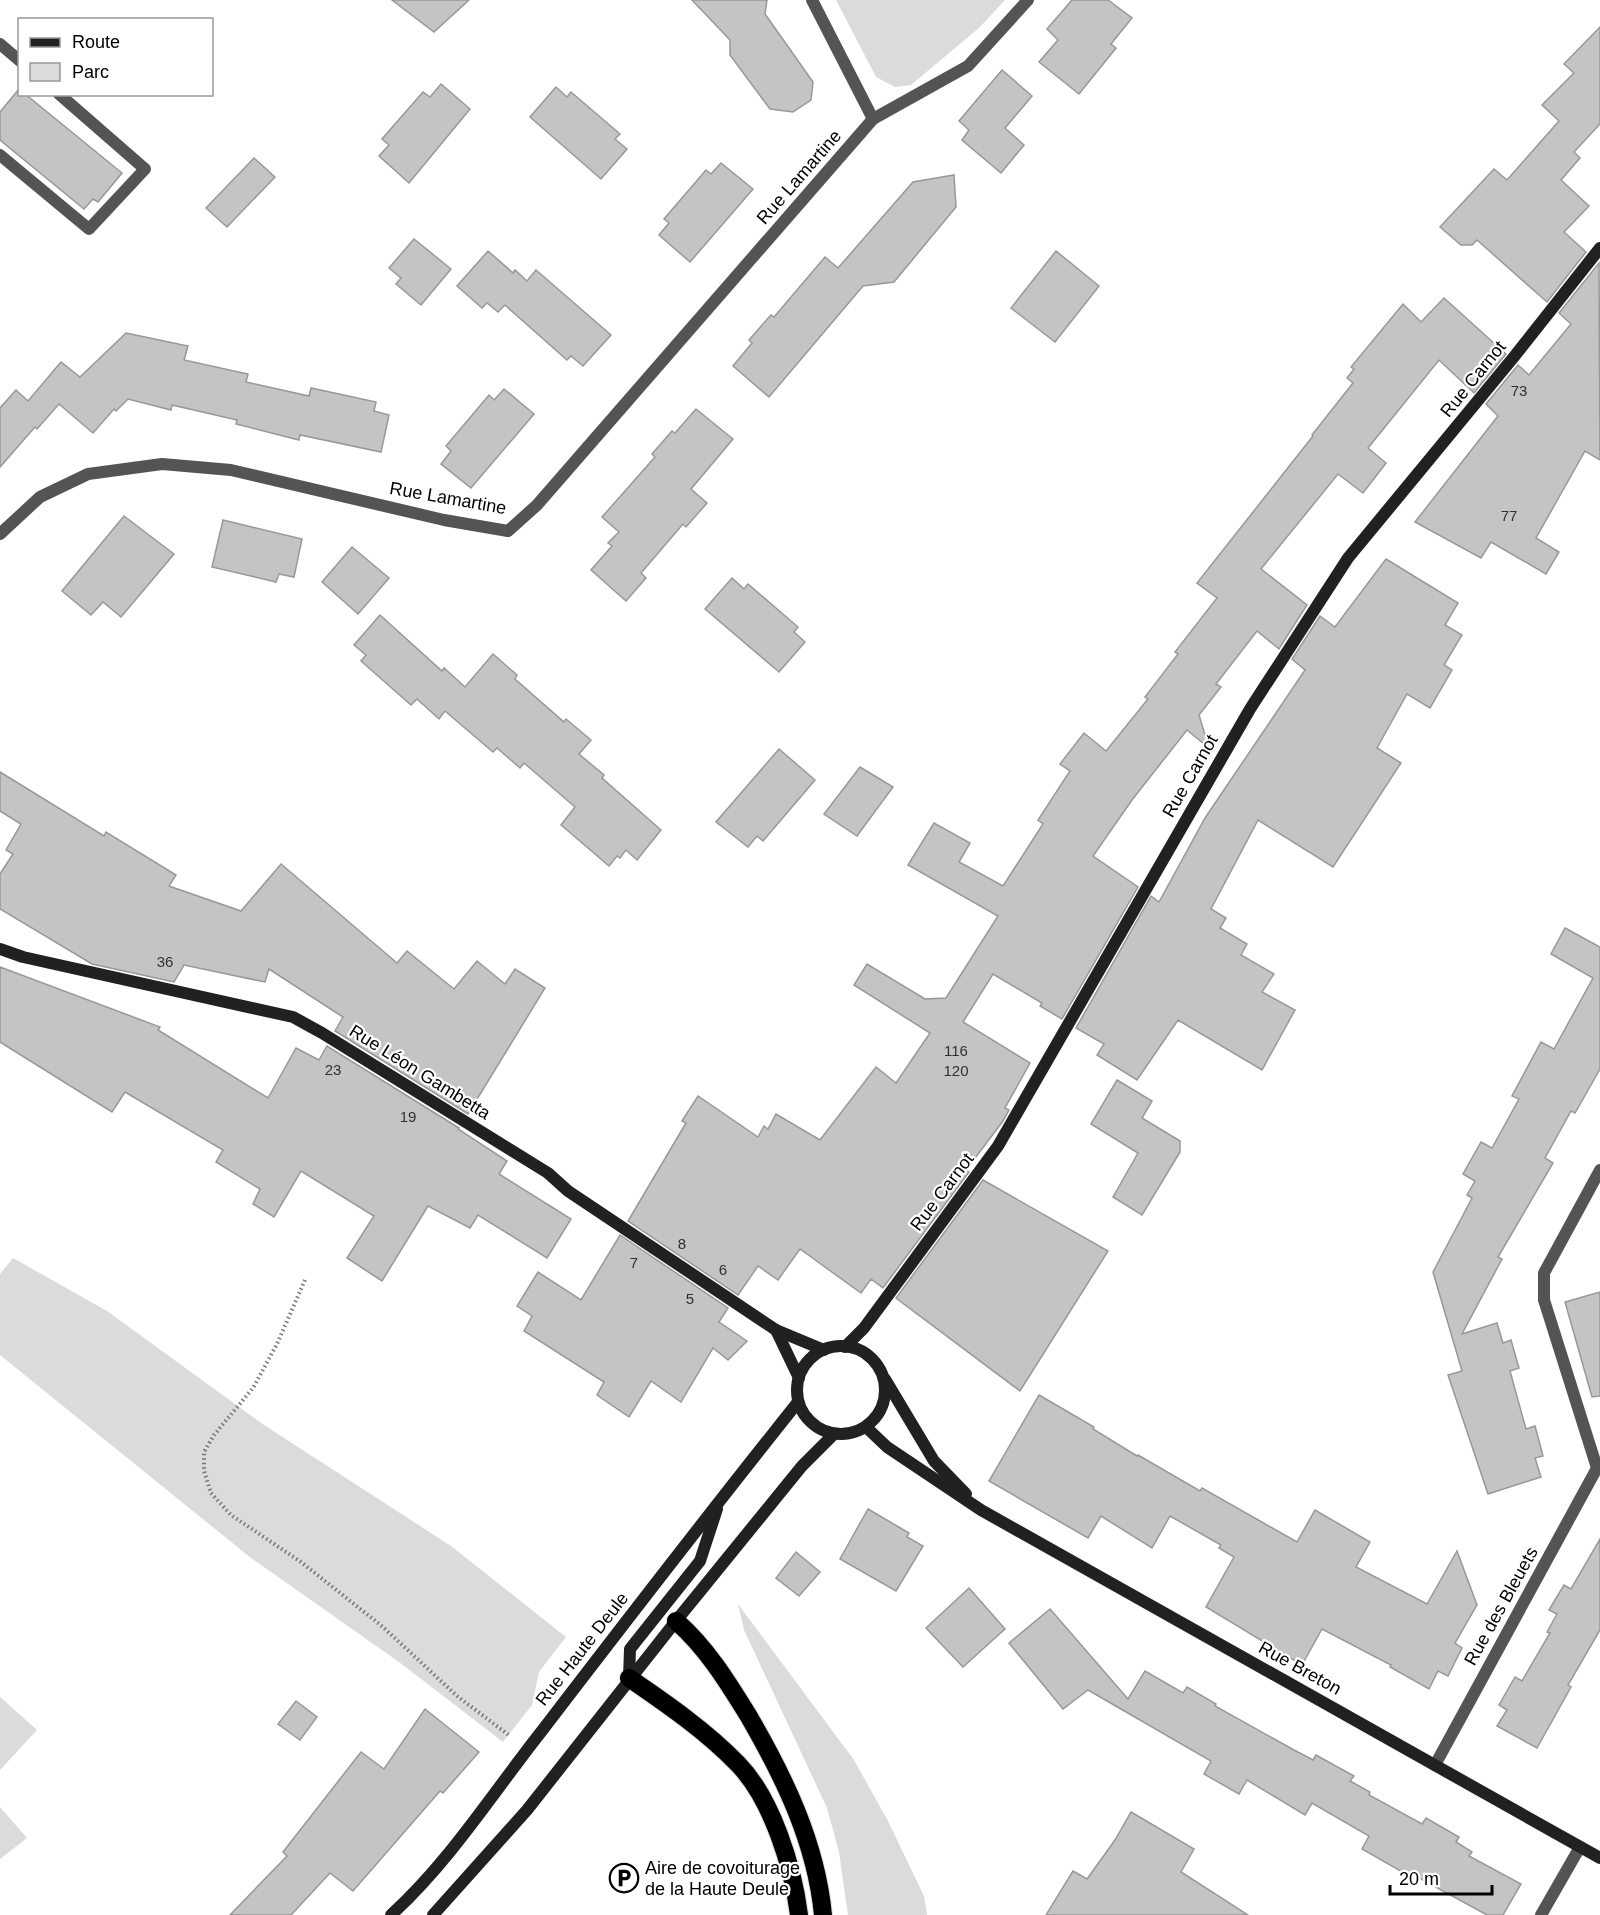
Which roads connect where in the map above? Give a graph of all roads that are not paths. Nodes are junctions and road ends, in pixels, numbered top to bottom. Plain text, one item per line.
1 (812, 0) edge
2 (1028, 0) edge
3 (1, 49) edge
4 (18, 60) edge
5 (61, 96) edge
6 (873, 119) junction
7 (0, 155) edge
8 (1600, 248) edge
9 (0, 534) edge
10 (0, 949) edge
11 (1600, 1170) edge
12 (776, 1330) junction
13 (845, 1347) junction
14 (824, 1350) junction
15 (883, 1375) junction
16 (799, 1378) junction
17 (798, 1402) junction
18 (866, 1427) junction
19 (834, 1434) junction
20 (1598, 1468) edge
21 (720, 1499) junction
22 (981, 1510) junction
23 (645, 1596) junction
24 (669, 1615) junction
25 (629, 1678) junction
26 (1435, 1765) junction
27 (1580, 1847) junction
28 (1600, 1858) edge
29 (392, 1915) edge
30 (432, 1915) edge
31 (799, 1915) edge
32 (823, 1915) edge
33 (1541, 1915) edge

1 - 6 street
2 - 6 street
3 - 4 street
5 - 7 street
6 - 9 street, Rue Lamartine
8 - 13 main road, Rue Carnot
10 - 12 main road, Rue Léon Gambetta
11 - 20 street
12 - 14 main road, Rue Léon Gambetta
12 - 16 main road
13 - 14 main road
13 - 15 main road
14 - 16 main road
15 - 18 main road
15 - 22 main road, Rue Breton
16 - 17 main road
17 - 19 main road
17 - 21 main road, Rue Haute Deule
18 - 19 main road
18 - 22 main road, Rue Breton
19 - 24 main road
20 - 26 street, Rue des Bleuets
21 - 23 main road, Rue Haute Deule
21 - 24 main road
22 - 26 main road, Rue Breton
23 - 24 main road
23 - 29 main road, Rue Haute Deule
24 - 25 main road
24 - 25 main road
24 - 32 highway
25 - 30 main road
25 - 31 highway
26 - 27 main road, Rue Breton
27 - 28 main road, Rue Breton
27 - 33 street

